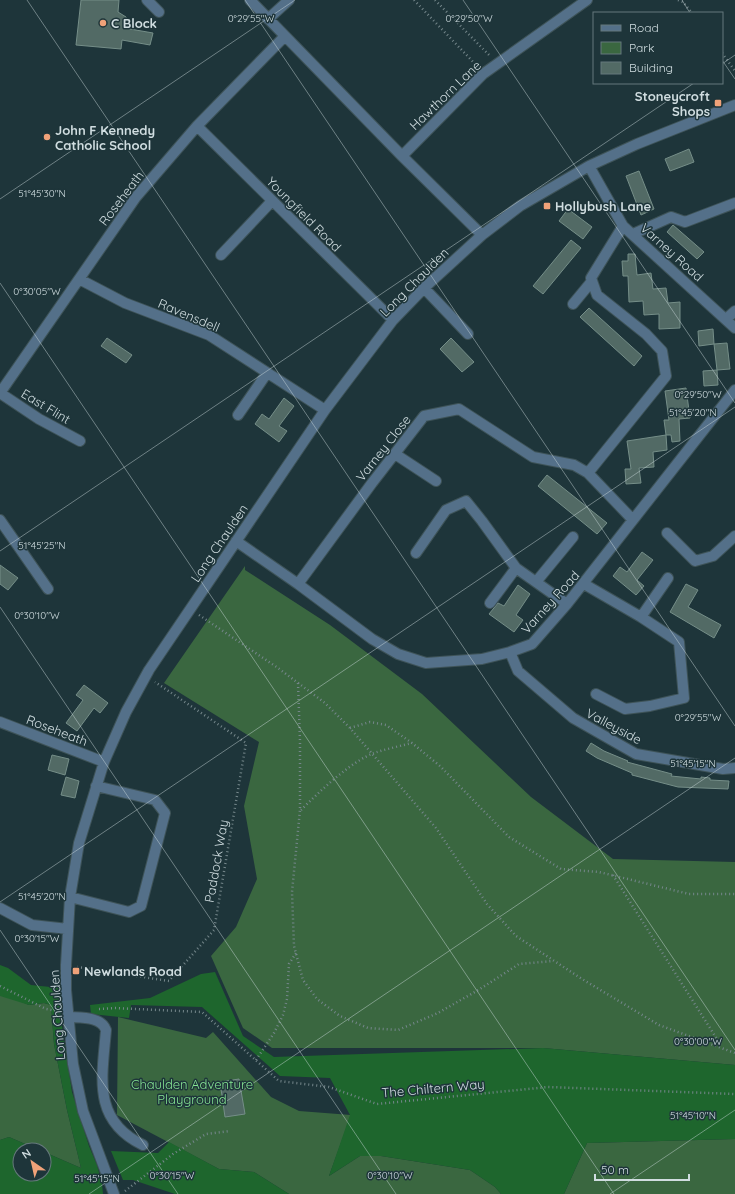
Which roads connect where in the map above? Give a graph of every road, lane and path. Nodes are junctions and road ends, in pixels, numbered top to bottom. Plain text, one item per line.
1 (147, 0) edge
2 (250, 0) edge
3 (289, 0) edge
4 (414, 0) edge
5 (435, 0) edge
6 (587, 0) edge
7 (678, 0) edge
8 (159, 12) dead end
9 (691, 12) edge
10 (268, 19) junction
11 (285, 36) junction
12 (723, 54) edge
13 (498, 64) junction
14 (735, 70) edge
15 (483, 74) junction
16 (735, 105) edge
17 (197, 126) junction
18 (402, 156) junction
19 (589, 166) junction
20 (272, 201) junction
21 (735, 203) edge
22 (623, 226) junction
23 (633, 234) junction
24 (482, 235) junction
25 (221, 255) dead end
26 (79, 280) junction
27 (592, 281) junction
28 (424, 288) junction
29 (573, 304) dead end
30 (735, 311) edge
31 (726, 319) junction
32 (393, 320) junction
33 (735, 328) edge
34 (468, 334) dead end
35 (267, 373) junction
36 (735, 390) edge
37 (0, 393) edge
38 (325, 410) junction
39 (238, 415) dead end
40 (80, 441) dead end
41 (395, 454) junction
42 (588, 473) junction
43 (436, 481) dead end
44 (0, 520) edge
45 (633, 520) junction
46 (667, 533) dead end
47 (735, 536) edge
48 (573, 537) dead end
49 (236, 541) junction
50 (416, 553) dead end
51 (516, 568) junction
52 (668, 578) dead end
53 (536, 582) junction
54 (298, 584) junction
55 (584, 584) junction
56 (48, 589) dead end
57 (490, 603) dead end
58 (567, 604) junction
59 (190, 610) junction
60 (641, 617) junction
61 (510, 652) junction
62 (146, 676) junction
63 (298, 683) junction
64 (596, 694) dead end
65 (1, 726) edge
66 (350, 728) junction
67 (412, 743) junction
68 (373, 754) junction
69 (104, 762) junction
70 (735, 768) edge
71 (96, 786) junction
72 (300, 810) junction
73 (613, 875) junction
74 (735, 894) edge
75 (70, 898) junction
76 (0, 908) edge
77 (68, 929) junction
78 (296, 953) junction
79 (554, 961) junction
80 (66, 965) junction
81 (0, 986) edge
82 (98, 1009) dead end
83 (68, 1014) junction
84 (723, 1048) junction
85 (735, 1052) edge
86 (256, 1060) junction
87 (735, 1094) edge
88 (230, 1131) dead end
89 (144, 1145) dead end
90 (114, 1194) edge
91 (121, 1194) edge

1 - 8 street
2 - 10 street
3 - 10 street
4 - 15 path
5 - 13 path
6 - 13 street, Hawthorn Lane
7 - 9 path
10 - 11 street
11 - 17 street, Roseheath
11 - 18 street
12 - 14 path
13 - 15 street, Hawthorn Lane
15 - 18 street, Hawthorn Lane
16 - 19 street, Long Chaulden
17 - 20 street, Youngfield Road
17 - 26 street, Roseheath
18 - 24 street
19 - 22 street, Varney Road
19 - 24 street, Long Chaulden
20 - 25 street
20 - 32 street, Youngfield Road
21 - 23 street
22 - 23 street, Varney Road
22 - 27 street
23 - 31 street, Varney Road
24 - 28 street, Long Chaulden
26 - 35 street, Ravensdell
26 - 37 street, Roseheath
27 - 29 street
27 - 42 street
28 - 32 street, Long Chaulden
28 - 34 street
30 - 31 street
31 - 33 street, Varney Road
32 - 38 street, Long Chaulden
35 - 38 street, Ravensdell
35 - 39 street
36 - 45 street, Varney Road
37 - 40 street, East Flint
38 - 49 street, Long Chaulden
41 - 42 street, Varney Close
41 - 43 street
41 - 54 street, Varney Close
42 - 45 street
44 - 56 street
45 - 55 street, Varney Road
46 - 47 street
48 - 53 street
49 - 54 street, Varney Road
49 - 59 street, Long Chaulden
50 - 51 street
51 - 53 street
51 - 57 street
52 - 60 street
53 - 58 street
54 - 61 street, Varney Road
55 - 58 street, Varney Road
55 - 60 street
58 - 61 street, Varney Road
59 - 62 street, Long Chaulden
59 - 63 path
60 - 64 street
61 - 70 street, Valleyside
62 - 69 street, Long Chaulden
62 - 80 path, Paddock Way
63 - 66 path
63 - 72 path
65 - 69 street, Roseheath
66 - 67 path
66 - 68 path
67 - 68 path
67 - 73 path
68 - 72 path
68 - 79 path
69 - 71 street, Long Chaulden
71 - 75 street, Long Chaulden
71 - 75 street
72 - 78 path
73 - 74 path
73 - 84 path
75 - 77 street, Long Chaulden
76 - 77 street
77 - 80 street, Long Chaulden
78 - 79 path
78 - 86 path
79 - 84 path
80 - 83 street, Long Chaulden
81 - 83 path
82 - 86 path, The Chiltern Way
83 - 89 street
83 - 90 street, Long Chaulden
84 - 85 path
86 - 87 path, The Chiltern Way
88 - 91 path

